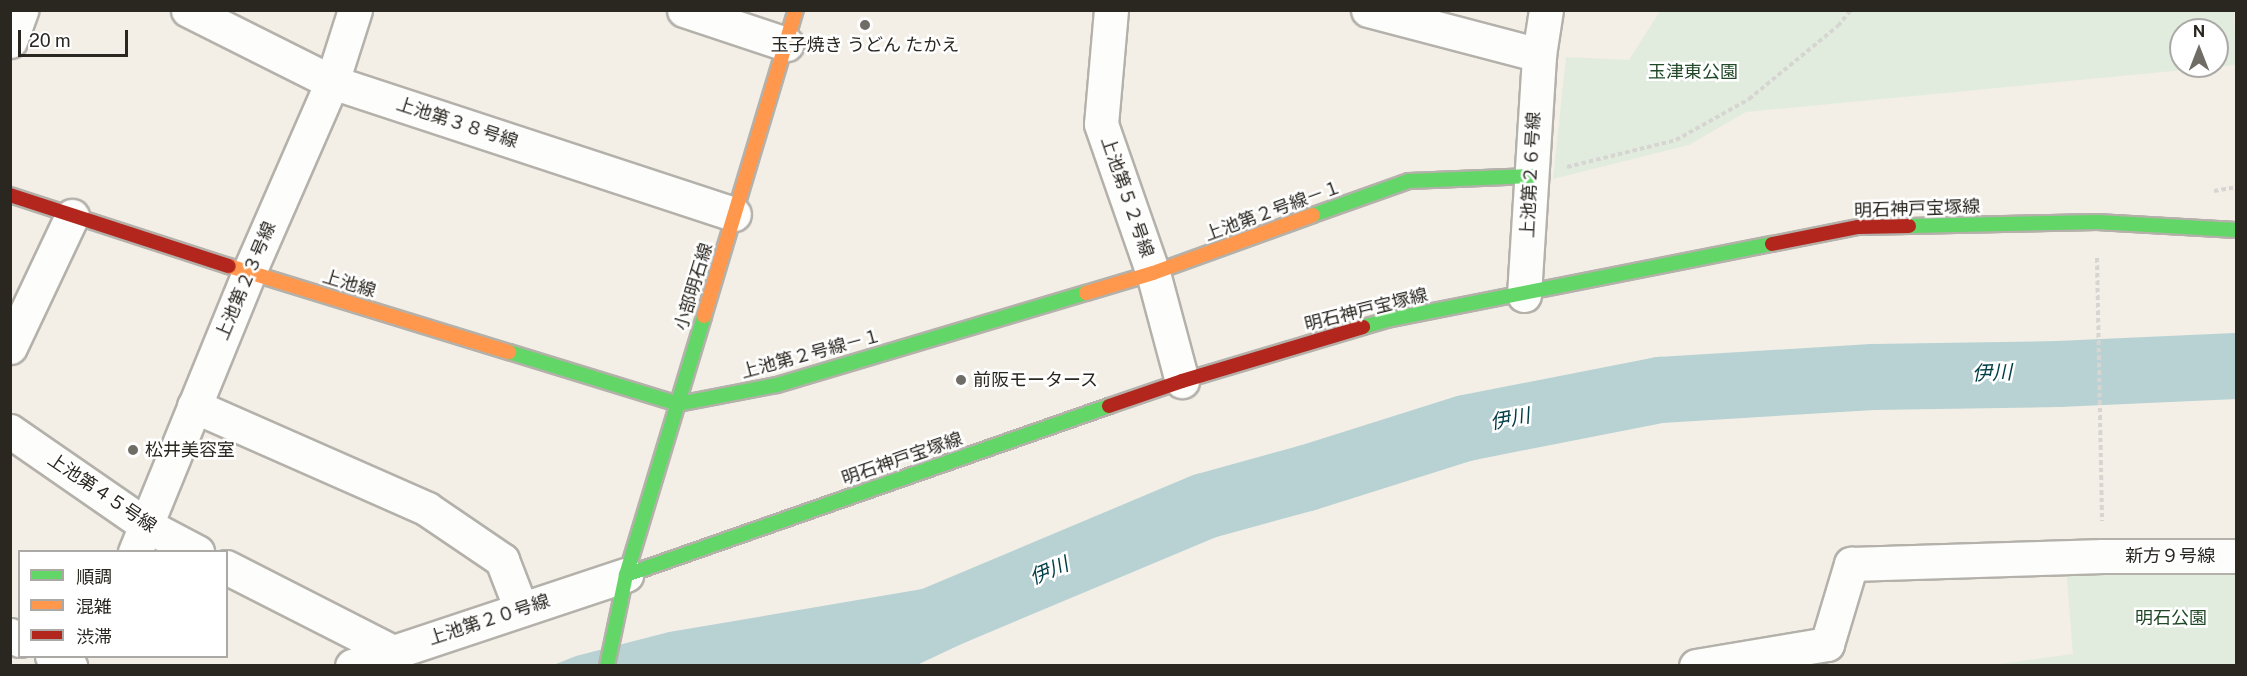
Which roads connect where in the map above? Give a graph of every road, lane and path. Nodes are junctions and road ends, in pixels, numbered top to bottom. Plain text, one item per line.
1 (21, 10) edge
2 (188, 10) edge
3 (355, 10) edge
4 (684, 10) edge
5 (796, 10) edge
6 (1111, 10) edge
7 (1368, 10) edge
8 (1546, 10) edge
9 (1851, 10) edge
10 (10, 41) edge
11 (786, 44) junction
12 (1539, 55) junction
13 (332, 82) junction
14 (1531, 176) junction
15 (10, 195) edge
16 (734, 214) junction
17 (72, 216) junction
18 (2097, 222) junction
19 (2236, 230) edge
20 (249, 272) junction
21 (1153, 273) junction
22 (1524, 295) junction
23 (10, 347) edge
24 (1182, 381) junction
25 (678, 404) junction
26 (194, 406) junction
27 (10, 431) edge
28 (140, 538) edge
29 (189, 550) edge
30 (2103, 556) junction
31 (2236, 556) edge
32 (228, 568) edge
33 (624, 582) junction
34 (521, 609) junction
35 (393, 652) junction
36 (54, 658) edge
37 (70, 666) edge
38 (352, 666) edge
39 (607, 666) edge
40 (1696, 666) edge

1 - 10 street
2 - 13 street, 上池第３８号線
3 - 13 street, 上池第２３号線
4 - 11 street
5 - 11 main road, 小部明石線
6 - 21 street, 上池第５２号線
7 - 12 street
8 - 12 street, 上池第２６号線
9 - 14 path
11 - 16 main road, 小部明石線
12 - 14 street, 上池第２６号線
13 - 16 street, 上池第３８号線
13 - 20 street, 上池第２３号線
14 - 21 main road, 上池第２号線－１
14 - 22 street, 上池第２６号線
15 - 17 main road, 上池線
16 - 25 main road, 小部明石線
17 - 20 main road, 上池線
17 - 23 street
18 - 19 main road, 明石神戸宝塚線
18 - 22 main road, 明石神戸宝塚線
18 - 30 path
20 - 25 main road, 上池線
20 - 26 street, 上池第２３号線
21 - 24 street, 上池第５２号線
21 - 25 main road, 上池第２号線－１
22 - 24 main road, 明石神戸宝塚線
24 - 33 main road, 明石神戸宝塚線
25 - 33 main road, 小部明石線
26 - 28 street, 上池第２３号線
26 - 34 street
27 - 28 street, 上池第４５号線
28 - 29 street, 上池第４５号線
30 - 31 street, 新方９号線
30 - 40 street, 新方９号線
32 - 35 street
33 - 34 street, 上池第２０号線
33 - 39 main road
34 - 35 street, 上池第２０号線
35 - 38 street, 上池第２０号線
36 - 37 street

